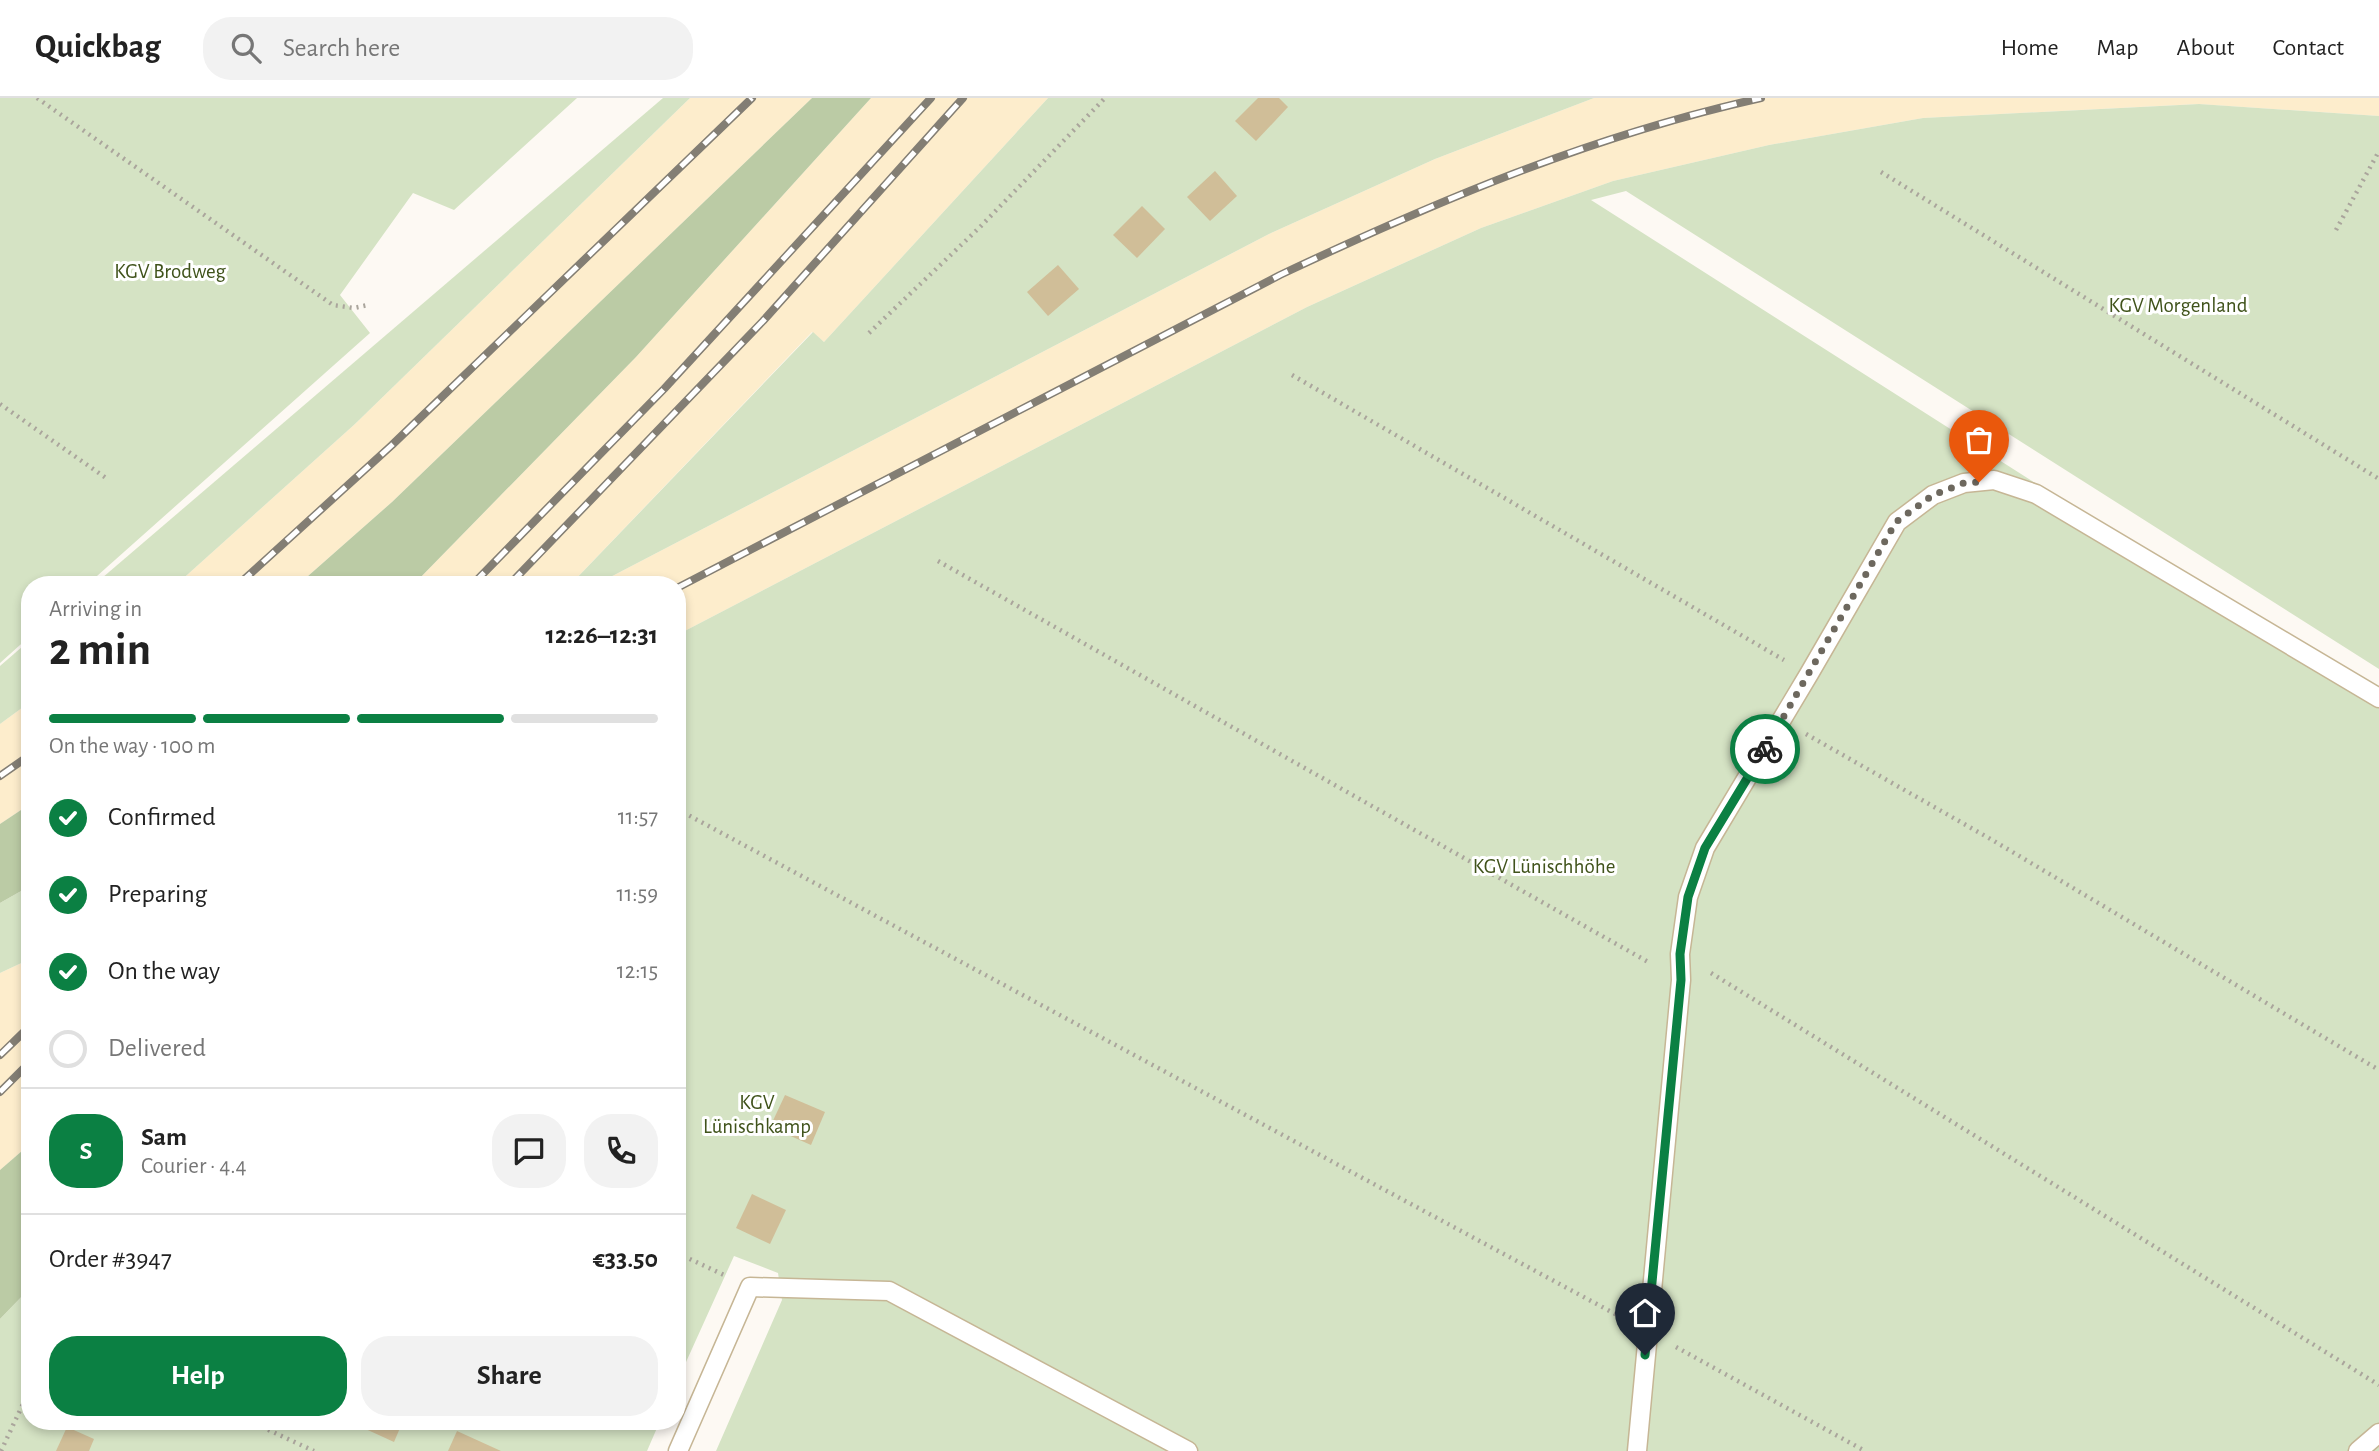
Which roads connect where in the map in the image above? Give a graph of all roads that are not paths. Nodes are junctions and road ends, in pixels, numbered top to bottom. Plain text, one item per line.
1 (2379, 698) edge
2 (2379, 1433) edge
3 (678, 1451) edge
4 (1188, 1451) edge
5 (1637, 1451) edge
6 (2358, 1451) edge

1 - 5 lane
2 - 6 lane
3 - 4 lane

